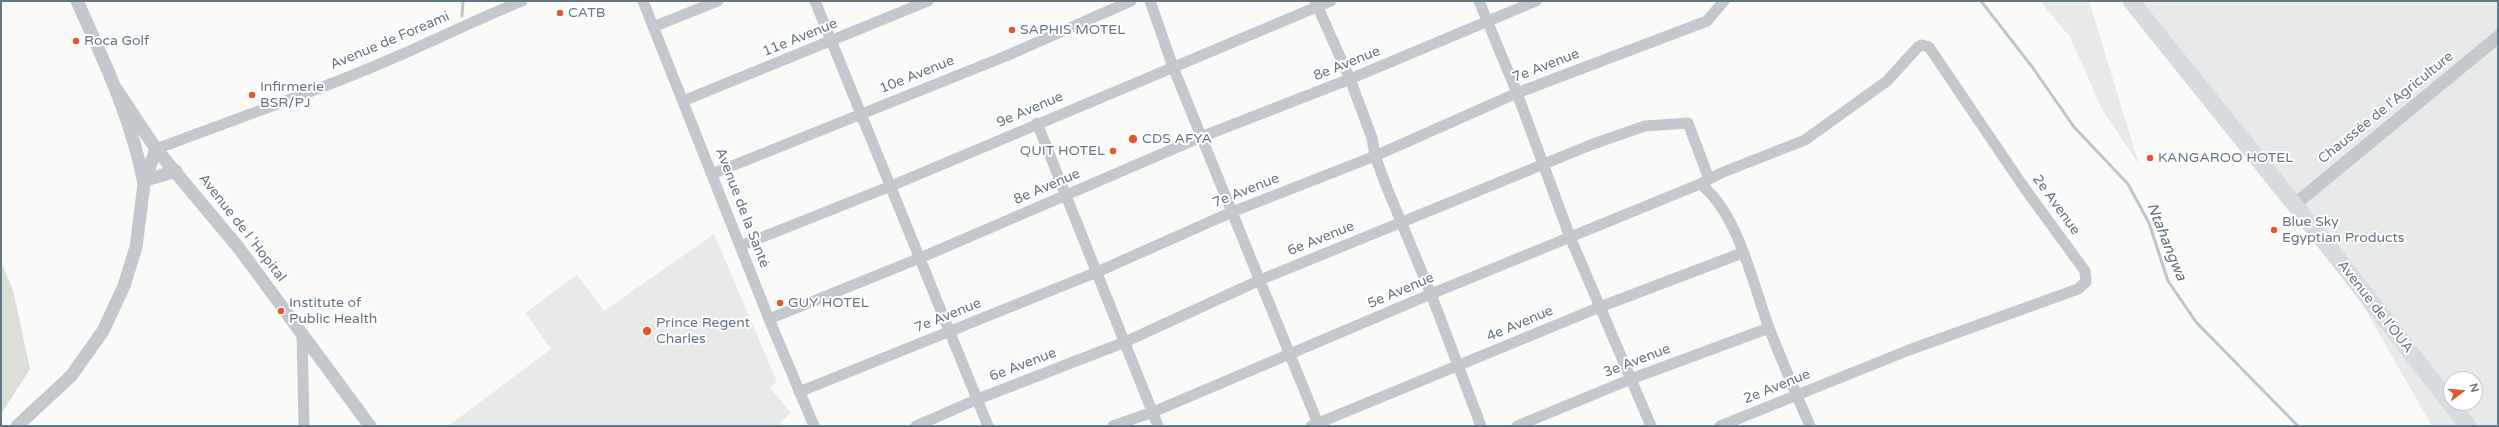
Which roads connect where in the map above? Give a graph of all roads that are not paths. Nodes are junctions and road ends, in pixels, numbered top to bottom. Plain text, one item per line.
1 (77, 1) edge
2 (522, 1) edge
3 (643, 1) edge
4 (718, 1) edge
5 (814, 1) edge
6 (928, 1) edge
7 (1131, 1) edge
8 (1150, 1) edge
9 (1331, 1) edge
10 (1479, 1) edge
11 (1536, 1) edge
12 (1724, 1) edge
13 (2131, 1) edge
14 (1316, 4) edge
15 (1488, 22) junction
16 (653, 27) junction
17 (2498, 37) edge
18 (832, 42) junction
19 (1173, 67) junction
20 (1350, 79) junction
21 (117, 90) junction
22 (1517, 93) junction
23 (683, 101) junction
24 (861, 114) junction
25 (1037, 123) junction
26 (1201, 137) junction
27 (156, 149) junction
28 (1375, 156) junction
29 (1544, 164) junction
30 (176, 171) junction
31 (712, 174) junction
32 (145, 182) junction
33 (1705, 182) junction
34 (891, 186) junction
35 (1066, 196) junction
36 (2294, 205) junction
37 (1232, 212) junction
38 (1400, 223) junction
39 (1570, 237) junction
40 (740, 246) junction
41 (1742, 253) junction
42 (920, 258) junction
43 (1097, 272) junction
44 (1260, 280) junction
45 (1431, 294) junction
46 (1600, 307) junction
47 (769, 319) junction
48 (1769, 328) junction
49 (950, 331) junction
50 (302, 333) junction
51 (1125, 342) junction
52 (1289, 354) junction
53 (1458, 366) junction
54 (1632, 379) junction
55 (799, 392) junction
56 (1796, 395) junction
57 (978, 399) junction
58 (1153, 412) junction
59 (1316, 425) edge
60 (17, 426) edge
61 (304, 426) edge
62 (370, 426) edge
63 (814, 426) edge
64 (916, 426) edge
65 (988, 426) edge
66 (1113, 426) edge
67 (1158, 426) edge
68 (1482, 426) edge
69 (1517, 426) edge
70 (1651, 426) edge
71 (1720, 426) edge
72 (1810, 426) edge
73 (2468, 426) edge

1 - 21 street
2 - 27 street, Avenue de Foreami
3 - 16 street, Avenue de la Santé
4 - 16 street
5 - 18 street
6 - 18 street, 11e Avenue
7 - 24 street, 10e Avenue
8 - 19 street
9 - 14 street, 9e Avenue
10 - 15 street
11 - 15 street, 8e Avenue
12 - 22 street, 7e Avenue
13 - 36 main road, Avenue de l'OUA
14 - 19 street, 9e Avenue
14 - 20 street
15 - 20 street, 8e Avenue
15 - 22 street
16 - 23 street, Avenue de la Santé
17 - 36 street, Chaussée de l'Agriculture
18 - 23 street, 11e Avenue
18 - 24 street
19 - 25 street, 9e Avenue
19 - 26 street
20 - 26 street, 8e Avenue
20 - 28 street
21 - 27 street, Avenue de l 'Hopital
21 - 32 street
22 - 28 street, 7e Avenue
22 - 29 street
23 - 31 street, Avenue de la Santé
24 - 31 street, 10e Avenue
24 - 34 street
25 - 34 street, 9e Avenue
25 - 35 street
26 - 35 street, 8e Avenue
26 - 37 street
27 - 30 street, Avenue de l 'Hopital
27 - 32 street
28 - 37 street, 7e Avenue
28 - 38 street
29 - 33 street, 6e Avenue
29 - 38 street, 6e Avenue
29 - 39 street
30 - 32 street
30 - 50 street, Avenue de l 'Hopital
31 - 40 street, Avenue de la Santé
32 - 60 street
33 - 39 street, 5e Avenue
33 - 41 street
33 - 56 street, 2e Avenue
34 - 40 street, 9e Avenue
34 - 42 street
35 - 42 street, 8e Avenue
35 - 43 street
36 - 73 main road, Avenue de l'OUA
37 - 43 street, 7e Avenue
37 - 44 street
38 - 44 street, 6e Avenue
38 - 45 street
39 - 45 street, 5e Avenue
39 - 46 street
40 - 47 street, Avenue de la Santé
41 - 46 street, 4e Avenue
41 - 48 street
42 - 47 street, 8e Avenue
42 - 49 street
43 - 49 street, 7e Avenue
43 - 51 street
44 - 51 street, 6e Avenue
44 - 52 street
45 - 52 street, 5e Avenue
45 - 53 street
46 - 53 street, 4e Avenue
46 - 54 street
47 - 55 street, Avenue de la Santé
48 - 54 street, 3e Avenue
48 - 56 street
49 - 55 street, 7e Avenue
49 - 57 street
50 - 61 street
50 - 62 street, Avenue de l 'Hopital
51 - 57 street, 6e Avenue
51 - 58 street
52 - 58 street, 5e Avenue
52 - 59 street
53 - 59 street, 4e Avenue
53 - 68 street
54 - 69 street, 3e Avenue
54 - 70 street
55 - 63 street, Avenue de la Santé
56 - 71 street, 2e Avenue
56 - 72 street
57 - 64 street, 6e Avenue
57 - 65 street
58 - 66 street, 5e Avenue
58 - 67 street

